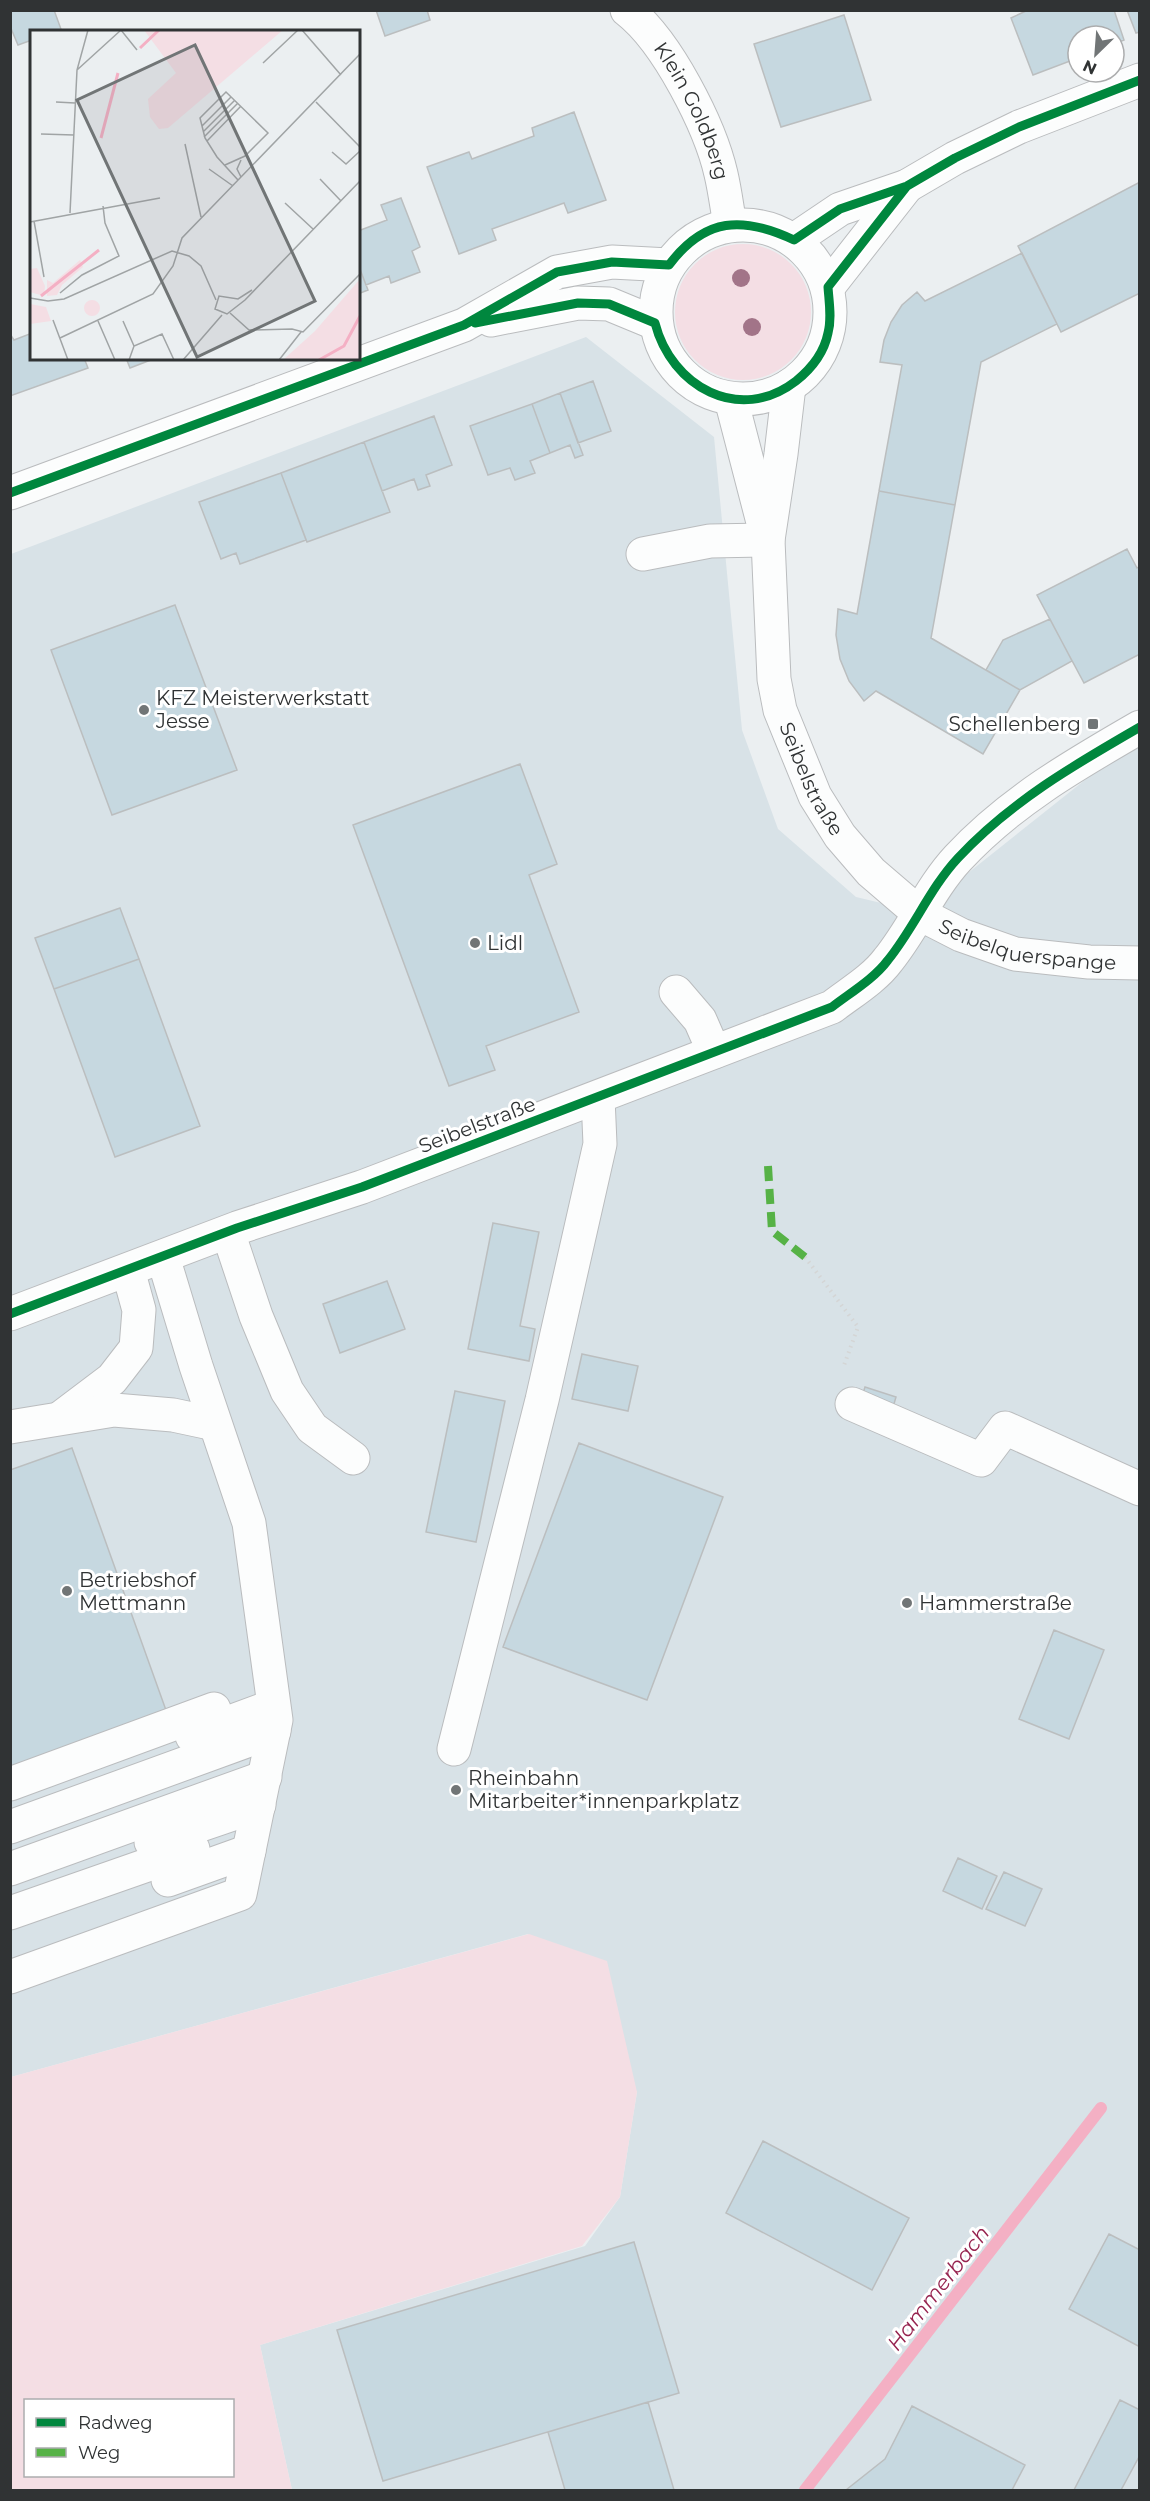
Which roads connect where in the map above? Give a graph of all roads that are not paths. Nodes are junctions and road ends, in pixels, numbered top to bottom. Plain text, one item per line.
1 (627, 10) edge
2 (1140, 80) edge
3 (907, 186) junction
4 (730, 225) junction
5 (794, 240) junction
6 (669, 265) junction
7 (828, 287) junction
8 (655, 323) junction
9 (464, 325) junction
10 (789, 386) junction
11 (731, 399) junction
12 (10, 494) edge
13 (768, 540) junction
14 (643, 554) dead end
15 (1140, 727) edge
16 (920, 914) junction
17 (1140, 963) edge
18 (676, 992) dead end
19 (714, 1052) junction
20 (598, 1098) junction
21 (228, 1232) junction
22 (163, 1257) junction
23 (128, 1270) junction
24 (10, 1314) edge
25 (852, 1404) road end
26 (57, 1421) junction
27 (215, 1424) junction
28 (10, 1428) edge
29 (353, 1458) dead end
30 (1140, 1489) edge
31 (454, 1749) dead end
32 (264, 1767) junction
33 (10, 1784) edge
34 (10, 1804) edge
35 (10, 1827) edge
36 (10, 1848) edge
37 (10, 1869) edge
38 (10, 1890) edge
39 (10, 1913) edge
40 (10, 1936) edge
41 (10, 1977) edge

1 - 4 main road, Klein Goldberg
2 - 3 main road
3 - 5 main road
3 - 7 main road
4 - 5 main road
4 - 6 main road
5 - 7 main road
6 - 8 main road
6 - 9 main road
7 - 10 main road
8 - 9 main road
8 - 11 main road
9 - 12 main road
10 - 11 main road
10 - 13 main road, Seibelstraße
11 - 13 main road, Seibelstraße
13 - 14 main road
13 - 16 main road, Seibelstraße
15 - 16 main road
16 - 17 main road, Seibelquerspange
16 - 19 main road, Seibelstraße
18 - 19 main road
19 - 20 main road, Seibelstraße
20 - 21 main road, Seibelstraße
20 - 31 main road
21 - 22 main road, Seibelstraße
21 - 29 main road
22 - 23 main road, Seibelstraße
22 - 27 main road
23 - 24 main road, Seibelstraße
23 - 26 main road
25 - 30 main road
26 - 27 main road
26 - 28 main road
27 - 32 main road
32 - 33 main road
32 - 34 main road
32 - 35 main road
32 - 36 main road
32 - 37 main road
32 - 38 main road
32 - 39 main road
32 - 40 main road
32 - 41 main road

